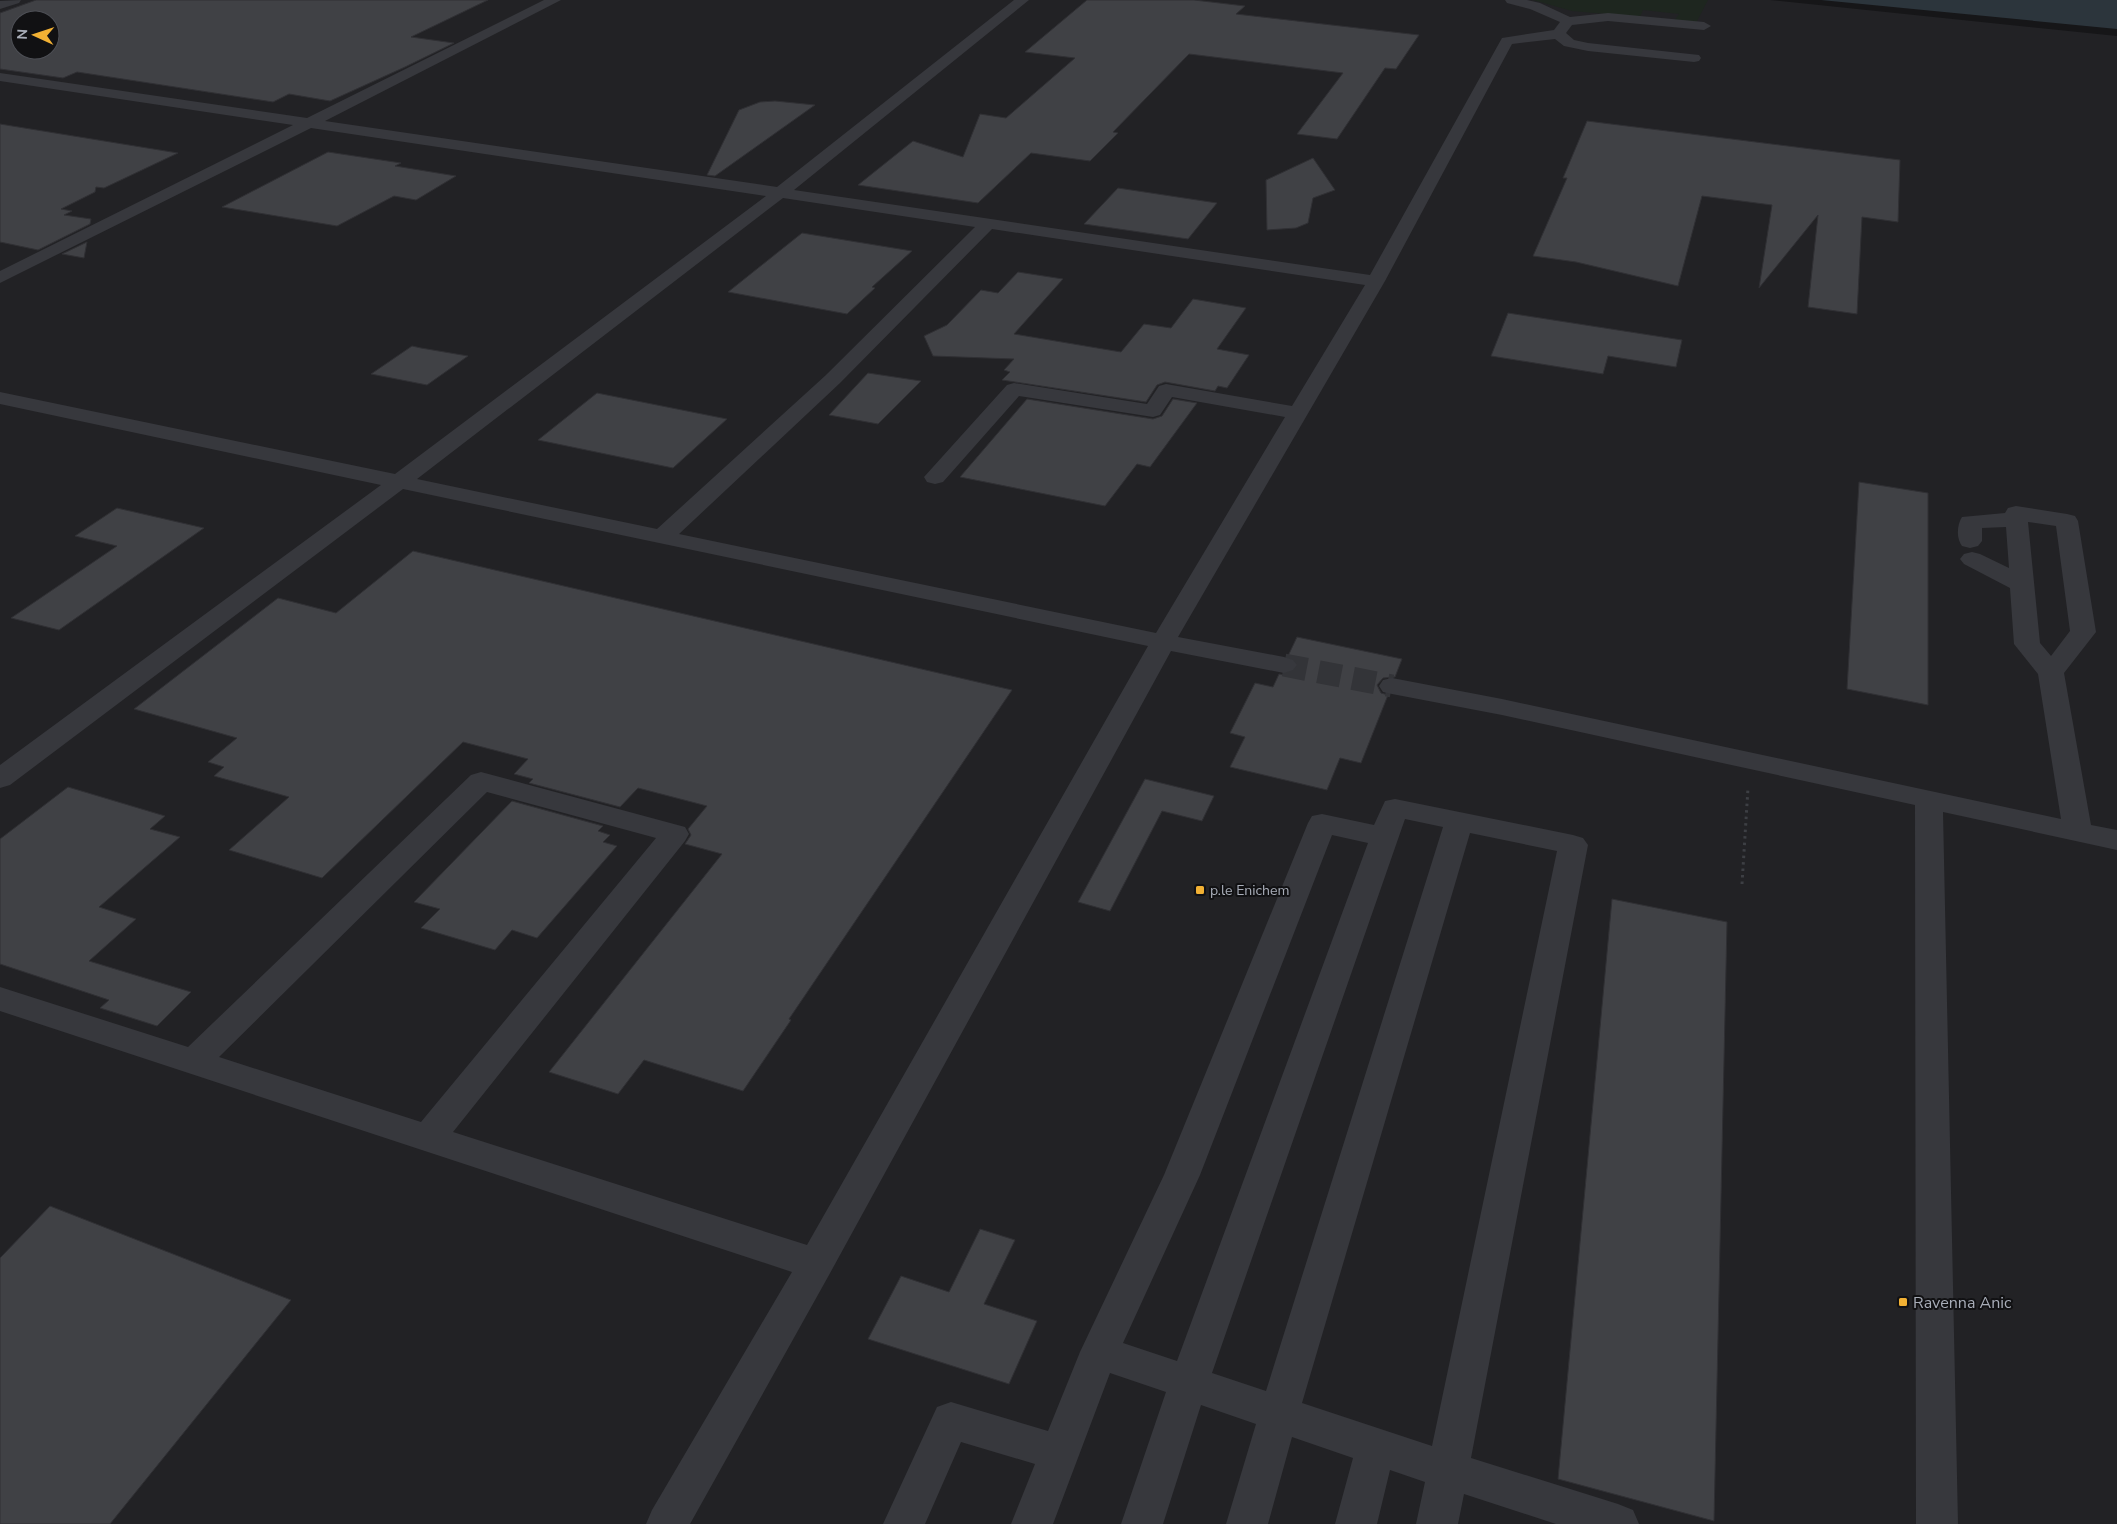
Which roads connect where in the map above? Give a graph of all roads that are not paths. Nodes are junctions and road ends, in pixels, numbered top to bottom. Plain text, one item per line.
1 (14, 0) edge
2 (554, 0) edge
3 (1022, 0) edge
4 (1512, 0) edge
5 (0, 5) edge
6 (1574, 27) junction
7 (1699, 42) dead end
8 (0, 77) edge
9 (310, 123) junction
10 (781, 192) junction
11 (989, 223) junction
12 (0, 278) edge
13 (1376, 281) junction
14 (0, 398) edge
15 (1298, 413) junction
16 (935, 477) dead end
17 (400, 482) junction
18 (2017, 519) junction
19 (662, 537) junction
20 (2022, 585) junction
21 (1163, 642) junction
22 (1284, 665) tunnel mouth
23 (2051, 673) junction
24 (1392, 686) tunnel mouth
25 (0, 779) edge
26 (1930, 799) junction
27 (1460, 822) junction
28 (2078, 832) junction
29 (1384, 837) junction
30 (2117, 840) edge
31 (0, 999) edge
32 (194, 1062) junction
33 (428, 1138) junction
34 (816, 1264) junction
35 (1100, 1352) junction
36 (1189, 1382) junction
37 (1279, 1413) junction
38 (1376, 1447) junction
39 (1060, 1453) junction
40 (1450, 1470) junction
41 (667, 1524) edge
42 (904, 1524) edge
43 (1032, 1524) edge
44 (1142, 1524) edge
45 (1247, 1524) edge
46 (1356, 1524) edge
47 (1437, 1524) edge
48 (1618, 1524) edge
49 (1937, 1524) edge

1 - 5 lane
2 - 9 lane
3 - 10 lane
4 - 6 lane
6 - 7 lane
6 - 13 lane
8 - 9 lane
9 - 10 lane
9 - 12 lane
10 - 11 lane
10 - 17 lane
11 - 13 lane
11 - 19 lane
13 - 15 lane
14 - 17 lane
15 - 16 lane
15 - 21 lane
17 - 19 lane
17 - 25 lane
18 - 20 lane
18 - 20 lane
18 - 23 lane
19 - 21 lane
20 - 23 lane
21 - 22 lane
21 - 34 lane
23 - 28 lane
24 - 26 lane
26 - 28 lane
26 - 49 lane
27 - 29 lane
27 - 37 lane
27 - 40 lane
28 - 30 lane
29 - 35 lane
29 - 36 lane
31 - 32 lane
32 - 33 lane
32 - 33 lane
33 - 34 lane
34 - 41 lane
35 - 36 lane
35 - 39 lane
36 - 37 lane
36 - 44 lane
37 - 38 lane
37 - 45 lane
38 - 40 lane
38 - 46 lane
39 - 42 lane
39 - 43 lane
40 - 47 lane
40 - 48 lane

